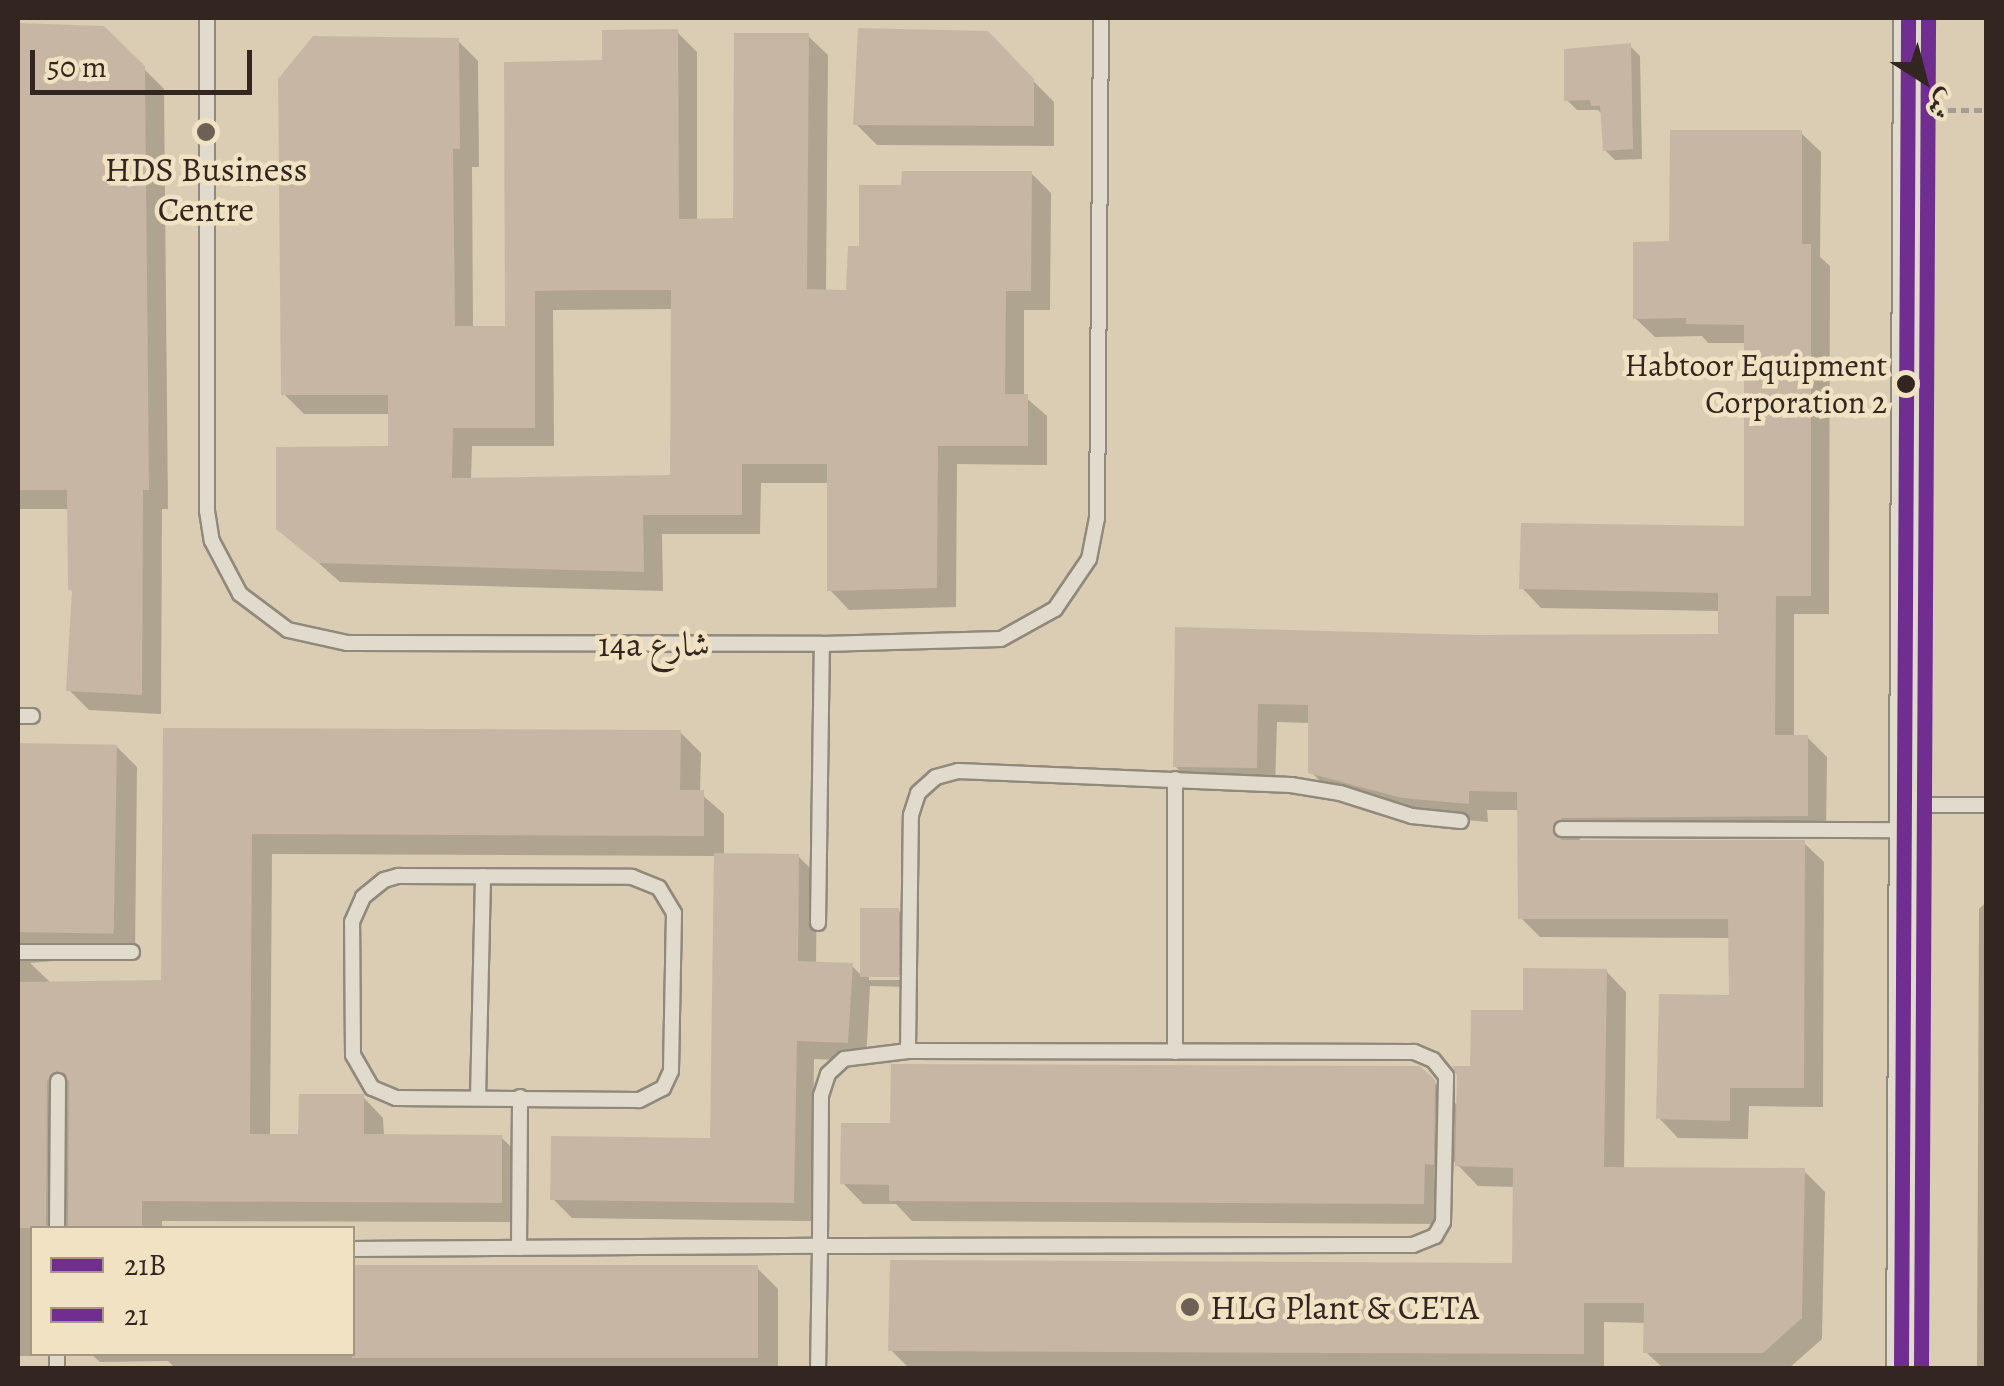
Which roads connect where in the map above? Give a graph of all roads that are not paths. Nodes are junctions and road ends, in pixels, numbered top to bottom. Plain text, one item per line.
1 (207, 18) edge
2 (1101, 18) edge
3 (1908, 18) edge
4 (822, 644) junction
5 (1175, 779) junction
6 (1986, 805) edge
7 (1904, 817) junction
8 (1461, 821) dead end
9 (1562, 829) dead end
10 (483, 876) junction
11 (818, 923) dead end
12 (18, 952) edge
13 (132, 952) dead end
14 (908, 1051) junction
15 (1175, 1052) junction
16 (58, 1081) dead end
17 (520, 1097) junction
18 (478, 1098) junction
19 (57, 1226) edge
20 (820, 1246) junction
21 (519, 1248) junction
22 (355, 1249) edge
23 (1897, 1360) edge
24 (818, 1368) edge

1 - 4 lane, 14a شارع
2 - 4 lane, 14a شارع
3 - 7 street
4 - 11 lane
5 - 8 lane
5 - 14 lane
5 - 15 lane
6 - 7 lane
7 - 9 lane
7 - 23 street
10 - 17 lane
10 - 18 lane
10 - 18 lane
12 - 13 lane
14 - 15 lane
14 - 20 lane
15 - 20 lane
16 - 19 lane
17 - 18 lane
17 - 21 lane
20 - 21 lane
20 - 24 lane
21 - 22 lane

